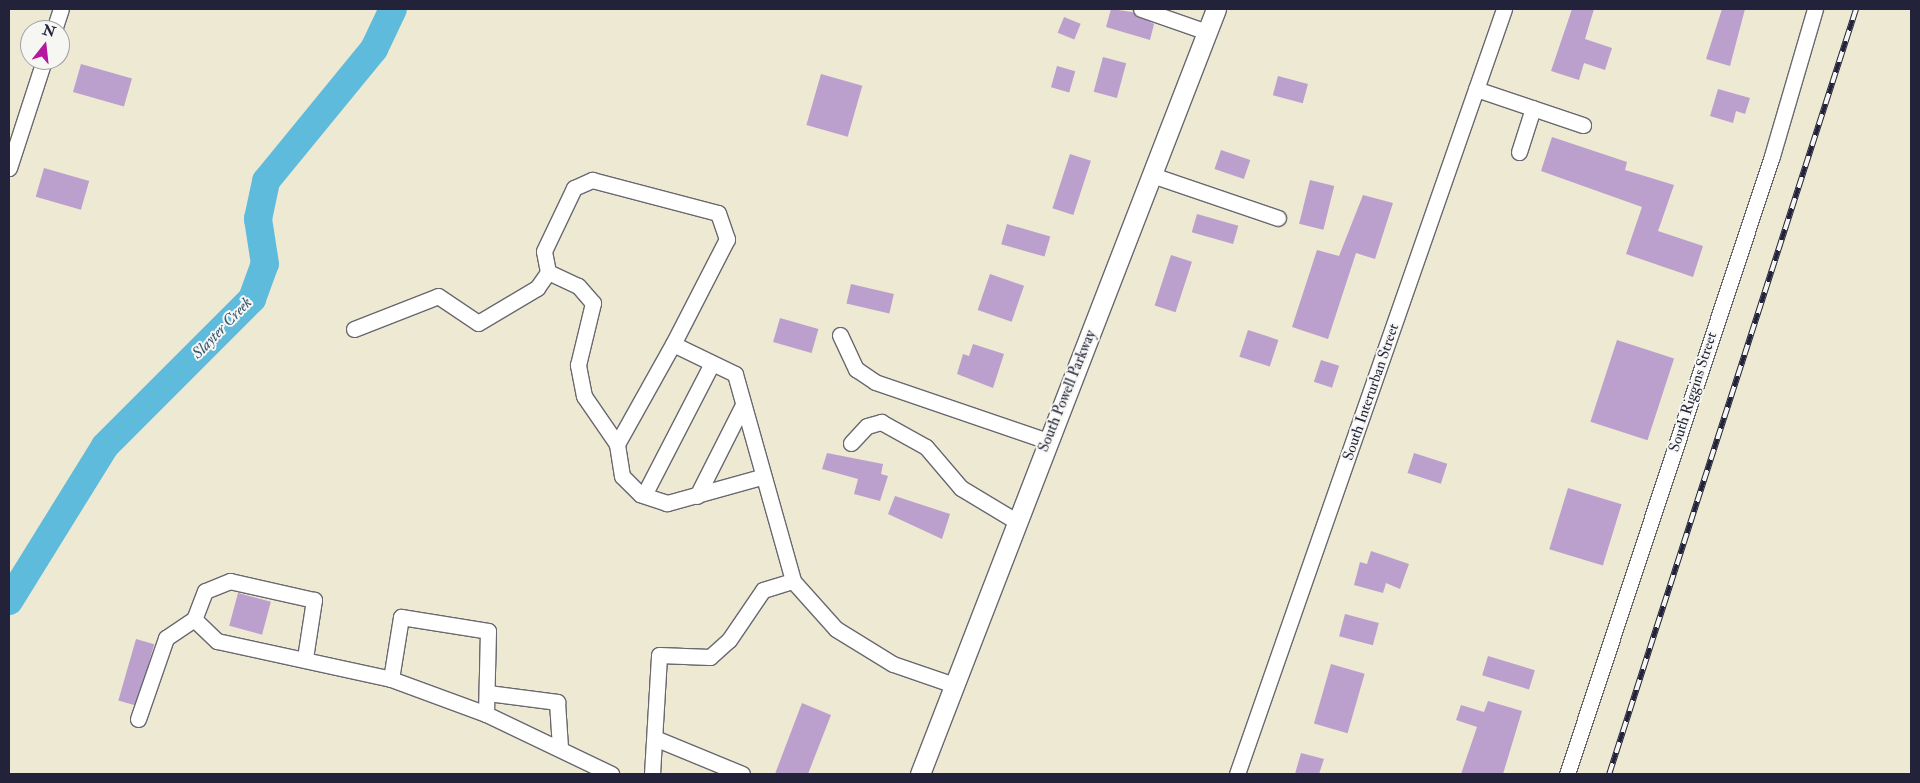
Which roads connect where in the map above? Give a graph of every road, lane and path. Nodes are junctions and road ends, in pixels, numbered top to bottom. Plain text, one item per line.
1 (1141, 9) edge
2 (1216, 9) edge
3 (1504, 9) edge
4 (1815, 9) edge
5 (1207, 32) junction
6 (41, 70) edge
7 (1476, 89) junction
8 (1533, 108) junction
9 (1583, 125) dead end
10 (1519, 152) dead end
11 (9, 168) edge
12 (1152, 175) junction
13 (1278, 218) dead end
14 (548, 272) junction
15 (354, 330) dead end
16 (840, 335) dead end
17 (673, 344) junction
18 (712, 363) junction
19 (742, 407) junction
20 (1047, 440) junction
21 (851, 443) dead end
22 (617, 444) junction
23 (761, 477) junction
24 (644, 495) junction
25 (697, 496) junction
26 (1016, 521) junction
27 (793, 582) junction
28 (194, 619) junction
29 (305, 658) junction
30 (391, 679) junction
31 (954, 686) junction
32 (488, 693) junction
33 (486, 714) junction
34 (138, 719) dead end
35 (657, 739) junction
36 (560, 747) junction
37 (611, 774) edge
38 (652, 774) edge
39 (742, 774) edge
40 (920, 774) edge
41 (1237, 774) edge
42 (1567, 774) edge

1 - 5 street
2 - 5 main road, South Powell Parkway
3 - 7 street, South Interurban Street
4 - 42 street, South Riggins Street
5 - 12 main road, South Powell Parkway
6 - 11 street
7 - 8 street
7 - 41 street, South Interurban Street
8 - 9 street
8 - 10 street
12 - 13 street
12 - 20 main road, South Powell Parkway
14 - 15 street
14 - 17 street
14 - 22 street
16 - 20 street
17 - 18 street
17 - 22 street
18 - 19 street
18 - 24 street
19 - 23 street
19 - 25 street
20 - 26 main road, South Powell Parkway
21 - 26 street
22 - 24 street
23 - 25 street
23 - 27 street
24 - 25 street
26 - 31 main road, South Powell Parkway
27 - 31 street
27 - 35 street
28 - 29 street
28 - 29 street
28 - 34 street
29 - 30 street
30 - 32 street
30 - 33 street
31 - 40 main road, South Powell Parkway
32 - 33 street
32 - 36 street
33 - 36 street
35 - 38 street
35 - 39 street
36 - 37 street

